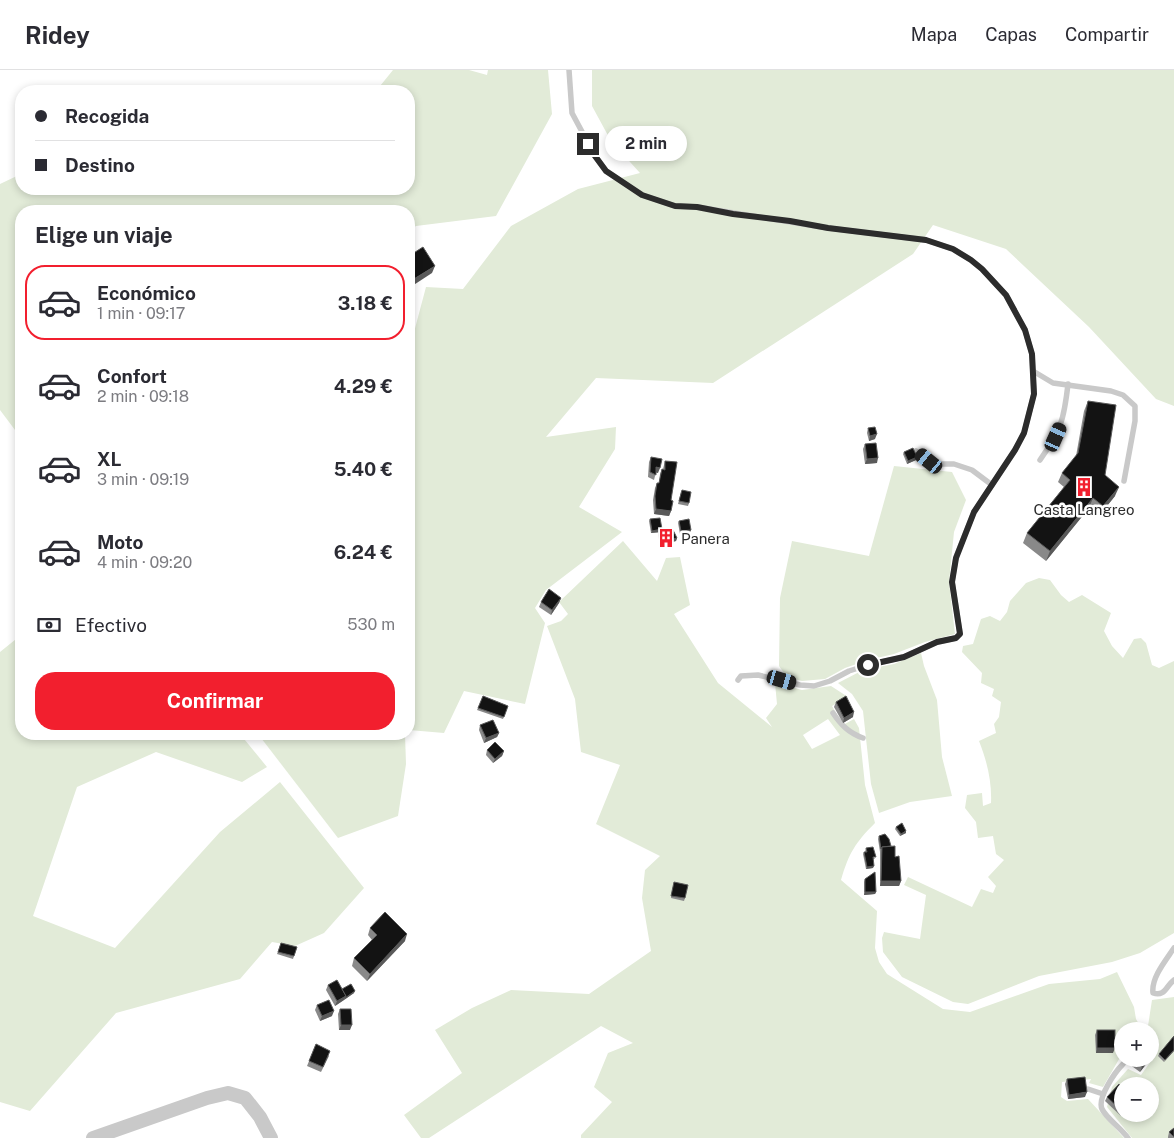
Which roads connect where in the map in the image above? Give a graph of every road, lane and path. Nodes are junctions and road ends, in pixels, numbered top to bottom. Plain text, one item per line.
1 (569, 70) edge
2 (1033, 372) junction
3 (1068, 384) junction
4 (916, 451) edge
5 (1040, 460) dead end
6 (1124, 481) dead end
7 (992, 485) junction
8 (738, 680) dead end
9 (833, 713) dead end
10 (862, 738) dead end
11 (1174, 948) edge
12 (1174, 980) edge
13 (1121, 1067) edge
14 (1088, 1089) edge
15 (1104, 1094) junction
16 (93, 1138) edge
17 (270, 1138) edge
18 (1128, 1138) edge

1 - 2 lane
2 - 3 lane
2 - 7 lane
3 - 5 lane
3 - 6 lane
4 - 7 lane
7 - 8 lane
9 - 10 lane
11 - 12 lane
13 - 15 lane
14 - 15 lane
15 - 18 lane
16 - 17 street

